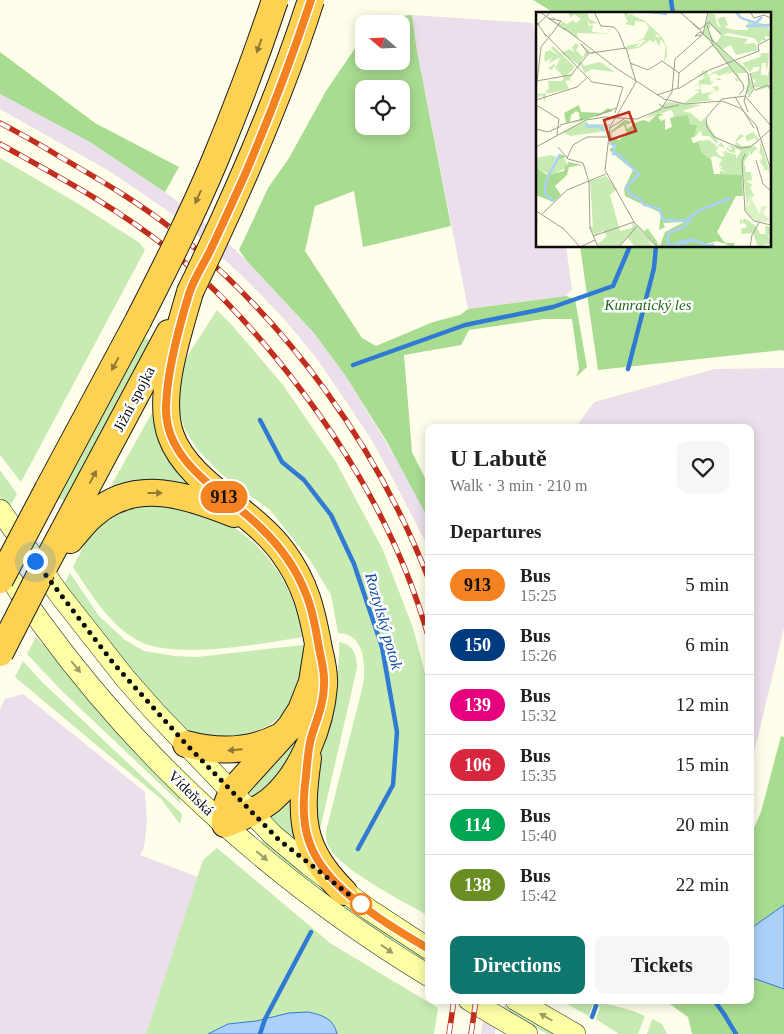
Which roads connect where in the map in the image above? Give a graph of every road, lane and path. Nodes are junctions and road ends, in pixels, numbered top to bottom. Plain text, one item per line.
1 (275, 0) edge
2 (311, 0) edge
3 (168, 350) junction
4 (0, 510) edge
5 (258, 524) junction
6 (73, 526) junction
7 (0, 563) edge
8 (0, 580) edge
9 (318, 644) junction
10 (0, 653) edge
11 (282, 736) junction
12 (311, 740) junction
13 (186, 744) junction
14 (232, 792) junction
15 (252, 813) junction
16 (225, 824) junction
17 (344, 892) junction
18 (425, 947) edge
19 (425, 974) edge
20 (476, 1004) edge
21 (523, 1004) edge
22 (527, 1034) edge
23 (575, 1034) edge

1 -> 8 highway, bridge
2 - 3 highway, bridge
3 - 5 highway
6 -> 3 highway, Jižní spojka
4 - 13 main road, Vídeňská
6 -> 5 highway
5 - 9 highway
6 - 10 highway, bridge
7 -> 16 main road, Vídeňská
9 - 11 highway
9 - 12 highway
11 -> 13 highway
11 - 14 highway
12 - 15 highway
12 - 17 highway
13 - 14 main road, Vídeňská
14 - 15 main road, Vídeňská
14 - 16 highway
15 - 16 highway
15 - 17 main road, Vídeňská
16 -> 19 main road, Vídeňská
17 - 18 main road, Vídeňská
20 - 22 main road
23 -> 21 main road

